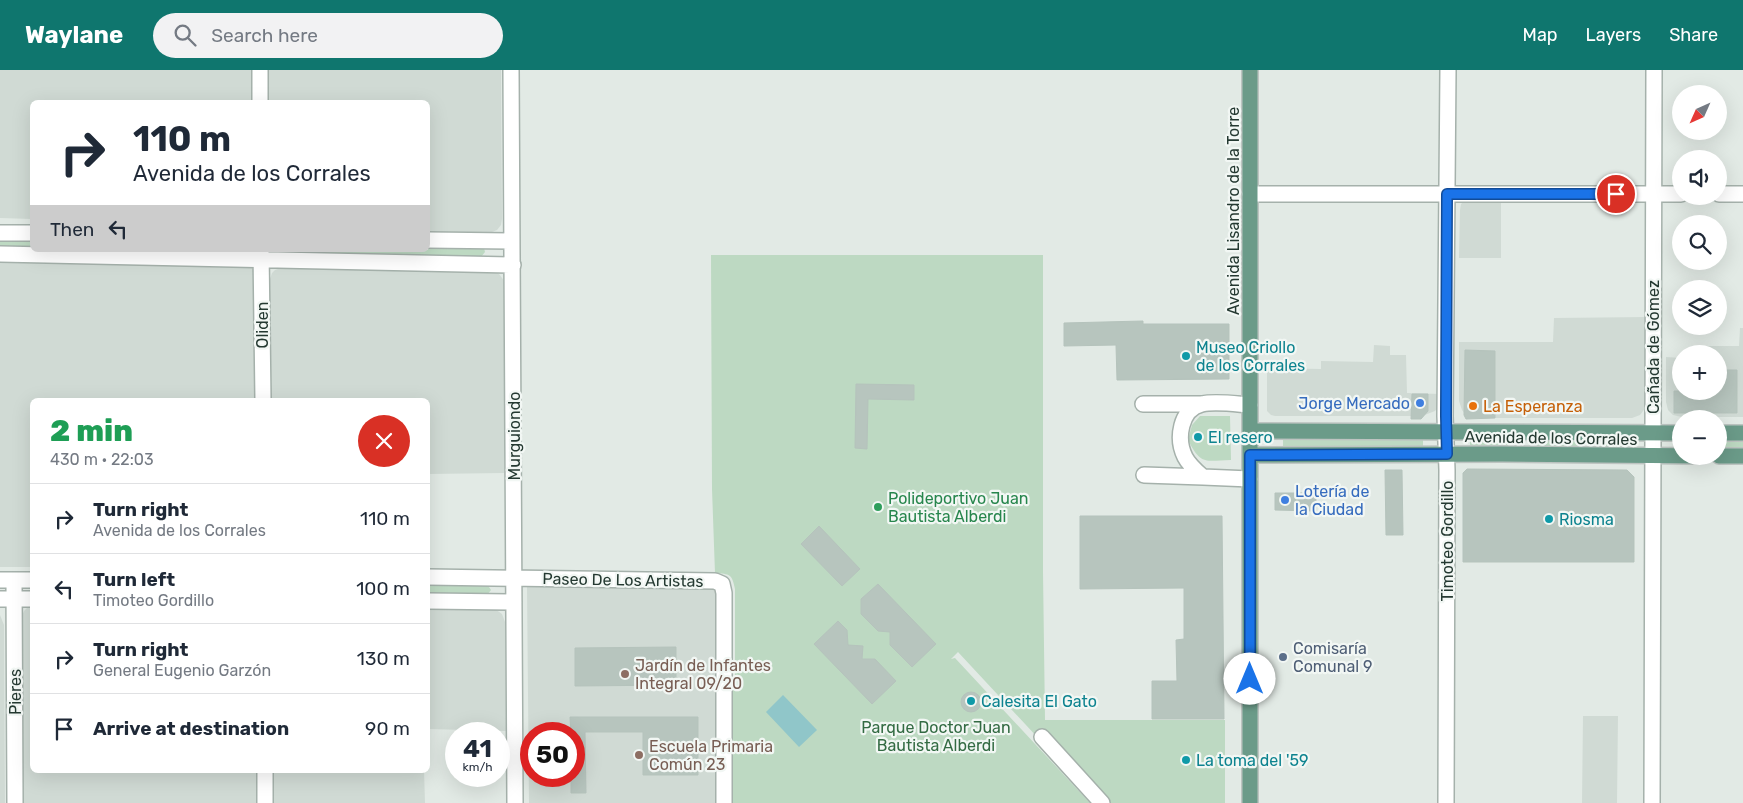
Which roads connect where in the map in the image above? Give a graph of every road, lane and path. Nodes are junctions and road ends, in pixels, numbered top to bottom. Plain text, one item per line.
1 (260, 70) edge
2 (512, 70) edge
3 (1250, 70) edge
4 (1448, 70) edge
5 (1654, 70) edge
6 (260, 100) edge
7 (1250, 194) junction
8 (1447, 194) junction
9 (1654, 194) junction
10 (1672, 194) edge
11 (1727, 194) edge
12 (1743, 194) edge
13 (0, 232) edge
14 (30, 233) edge
15 (430, 240) edge
16 (512, 241) junction
17 (0, 254) edge
18 (262, 255) edge
19 (512, 265) junction
20 (263, 398) edge
21 (1143, 404) dead end
22 (1203, 404) junction
23 (1250, 404) junction
24 (1250, 431) junction
25 (1446, 432) junction
26 (1653, 433) junction
27 (1672, 433) edge
28 (1727, 433) edge
29 (1743, 433) edge
30 (1447, 454) junction
31 (1250, 455) junction
32 (1652, 456) junction
33 (1672, 456) edge
34 (1727, 456) edge
35 (1743, 456) edge
36 (1144, 475) dead end
37 (1203, 478) junction
38 (1250, 479) junction
39 (430, 577) edge
40 (515, 578) junction
41 (7, 580) edge
42 (30, 580) edge
43 (7, 599) edge
44 (30, 599) edge
45 (430, 601) edge
46 (514, 602) junction
47 (1042, 737) dead end
48 (265, 773) edge
49 (15, 803) edge
50 (265, 803) edge
51 (515, 803) edge
52 (724, 803) edge
53 (1102, 803) edge
54 (1250, 803) edge
55 (1446, 803) edge
56 (1652, 803) edge

1 - 6 street
2 - 16 street, Murguiondo
3 - 7 main road, Avenida Lisandro de la Torre
4 - 8 street, Timoteo Gordillo
5 - 9 street, Cañada de Gómez
7 - 8 street
7 - 23 main road, Avenida Lisandro de la Torre
8 - 9 street
8 - 25 street, Timoteo Gordillo
9 - 10 street
9 - 26 street, Cañada de Gómez
11 - 12 street
13 - 14 street
15 - 16 street
16 - 19 street, Murguiondo
17 - 18 street
18 - 19 street
18 - 20 street, Oliden
19 - 40 street, Murguiondo
21 - 22 street
22 - 23 street
22 - 37 street
23 - 24 main road, Avenida Lisandro de la Torre
24 - 25 main road, Avenida de los Corrales
24 - 31 main road, Avenida Lisandro de la Torre
25 - 26 main road, Avenida de los Corrales
25 - 30 street, Timoteo Gordillo
26 - 27 main road, Avenida de los Corrales
26 - 32 street, Cañada de Gómez
28 - 29 main road
30 - 31 main road, Avenida de los Corrales
30 - 32 main road, Avenida de los Corrales
30 - 55 street, Timoteo Gordillo
31 - 38 main road, Avenida Lisandro de la Torre
32 - 33 main road, Avenida de los Corrales
32 - 56 street, Cañada de Gómez
34 - 35 main road
36 - 37 street
37 - 38 street
38 - 54 main road, Avenida Lisandro de la Torre
39 - 40 street
40 - 46 street, Murguiondo
40 - 52 street, Paseo De Los Artistas
41 - 42 street
41 - 43 street, Pieres
43 - 44 street
43 - 49 street, Pieres
45 - 46 street
46 - 51 street, Murguiondo
47 - 53 street
48 - 50 street

